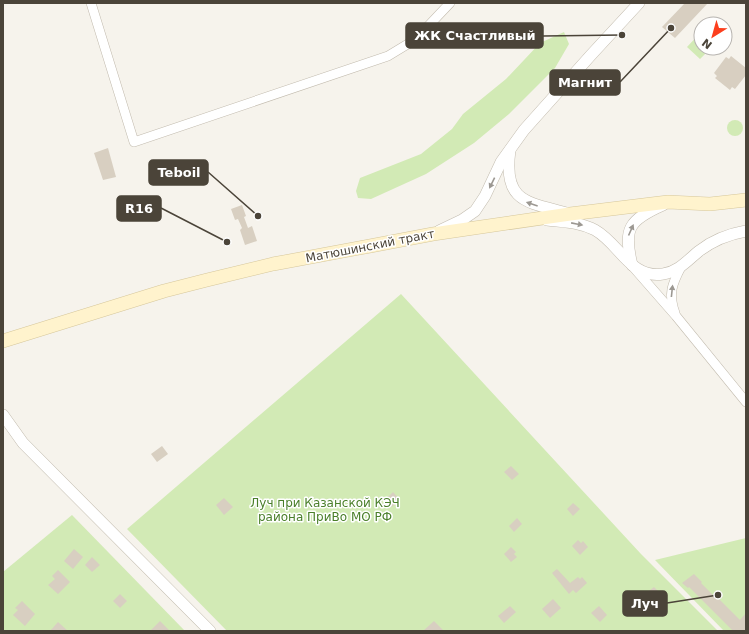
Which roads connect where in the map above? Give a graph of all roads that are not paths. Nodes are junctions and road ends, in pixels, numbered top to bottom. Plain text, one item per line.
1 (91, 3) edge
2 (450, 3) edge
3 (639, 3) edge
4 (511, 149) junction
5 (746, 200) edge
6 (668, 202) junction
7 (570, 214) junction
8 (539, 219) junction
9 (746, 231) edge
10 (433, 234) junction
11 (633, 267) junction
12 (681, 267) junction
13 (676, 316) junction
14 (3, 341) edge
15 (746, 402) edge
16 (3, 415) edge
17 (210, 631) edge

1 - 2 street
3 - 4 street
7 -> 4 street
4 -> 10 street
5 - 6 main road, Матюшинский тракт
6 - 7 main road, Матюшинский тракт
11 -> 6 street
7 - 8 main road, Матюшинский тракт
8 - 10 main road, Матюшинский тракт
8 -> 11 street
9 - 12 street
10 - 14 main road, Матюшинский тракт
11 - 12 street
11 - 13 street
13 -> 12 street
13 - 15 street
16 - 17 street

